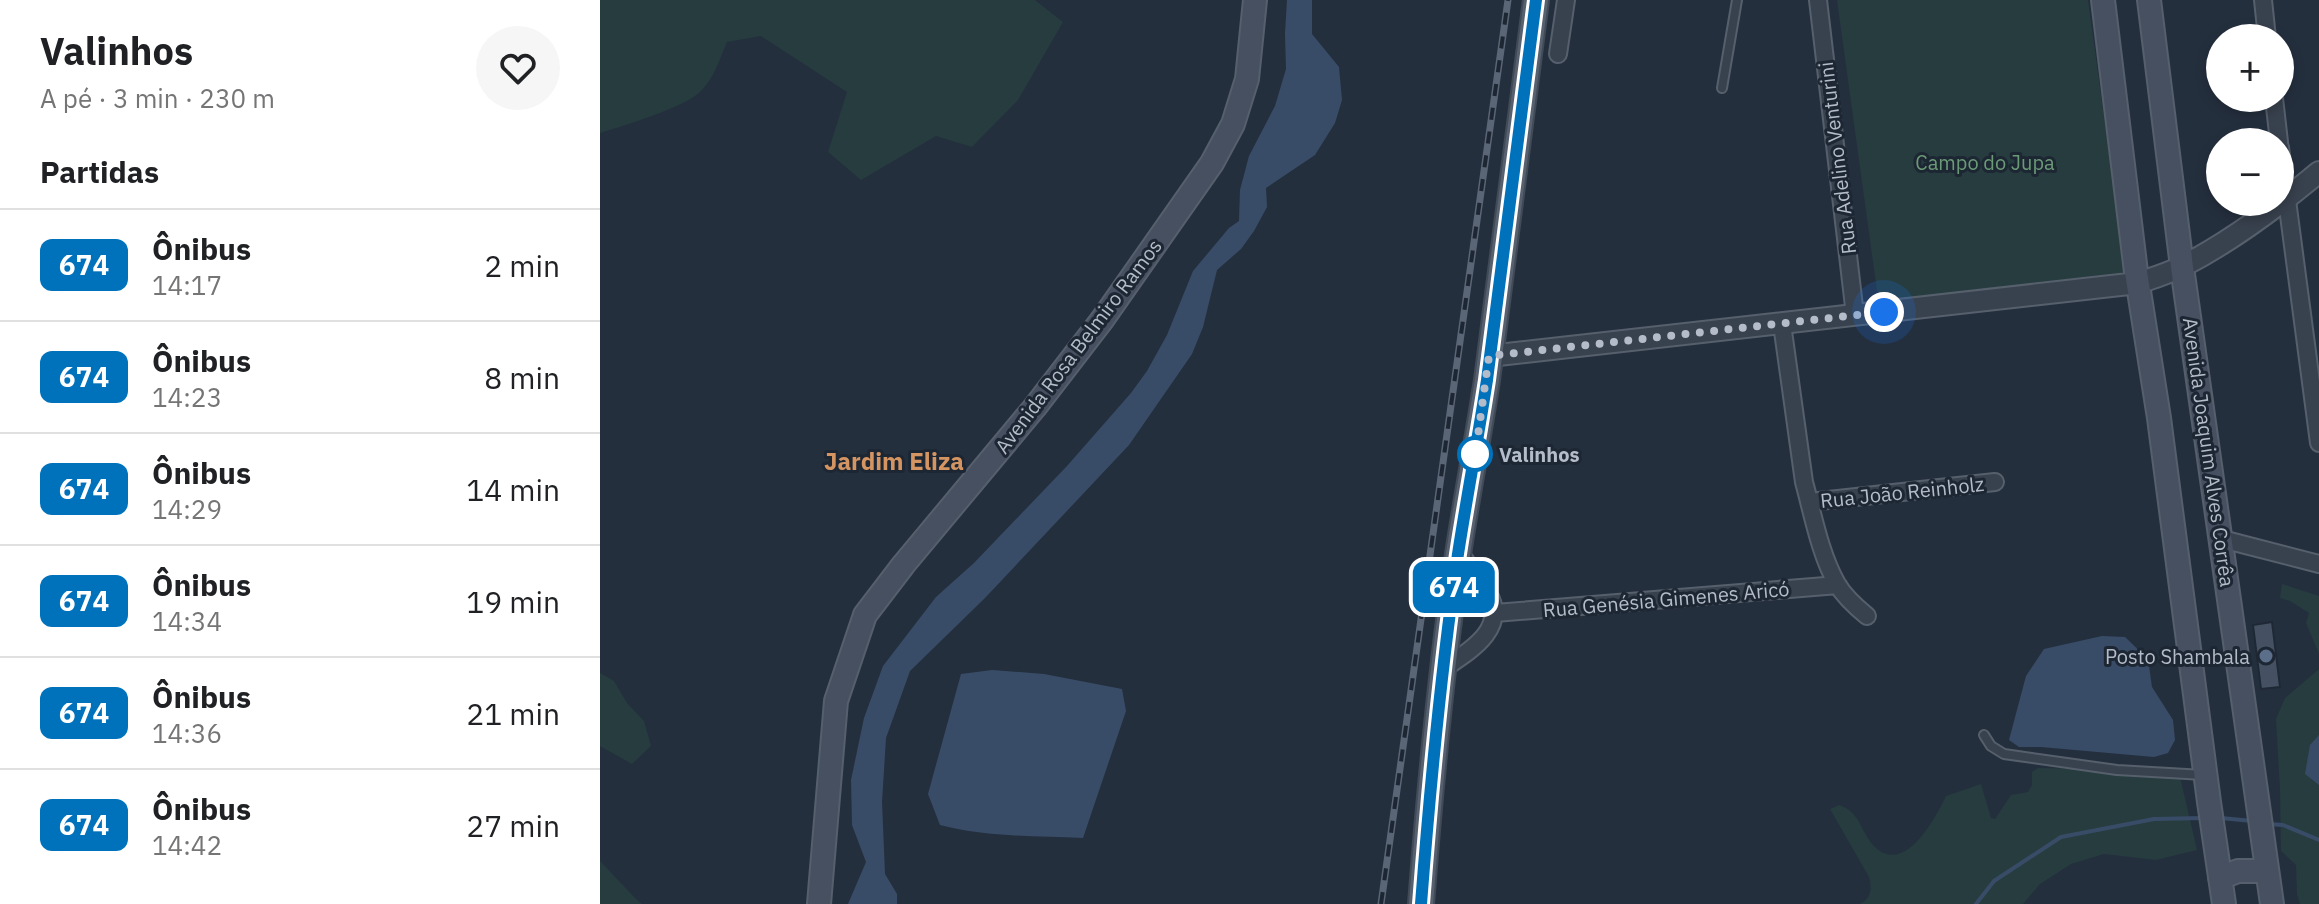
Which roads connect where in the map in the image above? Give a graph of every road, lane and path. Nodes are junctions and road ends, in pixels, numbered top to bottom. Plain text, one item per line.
1 (1255, 0) edge
2 (1536, 0) edge
3 (1566, 0) edge
4 (1737, 0) edge
5 (1818, 0) edge
6 (2103, 0) edge
7 (2149, 0) edge
8 (2263, 0) edge
9 (2266, 24) edge
10 (1558, 54) dead end
11 (1722, 88) dead end
12 (2319, 172) edge
13 (2294, 193) edge
14 (2263, 216) edge
15 (2288, 216) edge
16 (2182, 267) junction
17 (2138, 283) junction
18 (1855, 315) junction
19 (1782, 324) junction
20 (1489, 356) junction
21 (2319, 443) edge
22 (1995, 482) dead end
23 (1810, 502) junction
24 (2222, 539) junction
25 (1459, 552) junction
26 (2319, 564) edge
27 (1838, 585) junction
28 (1495, 613) junction
29 (1867, 616) dead end
30 (1443, 669) junction
31 (1984, 735) dead end
32 (2205, 775) junction
33 (2267, 871) junction
34 (2220, 878) junction
35 (2270, 902) edge
36 (819, 904) edge
37 (1421, 904) edge
38 (2224, 904) edge

1 - 36 main road, Avenida Rosa Belmiro Ramos
2 - 20 main road
3 - 10 street
4 - 11 lane
5 - 18 street, Rua Adelino Venturini
6 - 17 main road
7 - 16 main road, Avenida Joaquim Alves Corrêa
8 - 9 street
12 - 13 street
14 - 16 street
15 - 21 street
16 - 17 street
16 - 24 main road, Avenida Joaquim Alves Corrêa
17 - 18 street
17 - 32 main road
18 - 19 street
19 - 20 street
19 - 23 street
20 - 25 main road
22 - 23 street, Rua João Reinholz
23 - 27 street
24 - 26 street
24 - 33 main road, Avenida Joaquim Alves Corrêa
25 - 28 street
25 - 30 main road
27 - 28 street, Rua Genésia Gimenes Aricó
27 - 29 street
28 - 30 street
30 - 37 main road
31 - 32 lane
32 - 34 main road
33 - 34 main road
33 - 35 main road, Avenida Joaquim Alves Corrêa
34 - 38 main road

